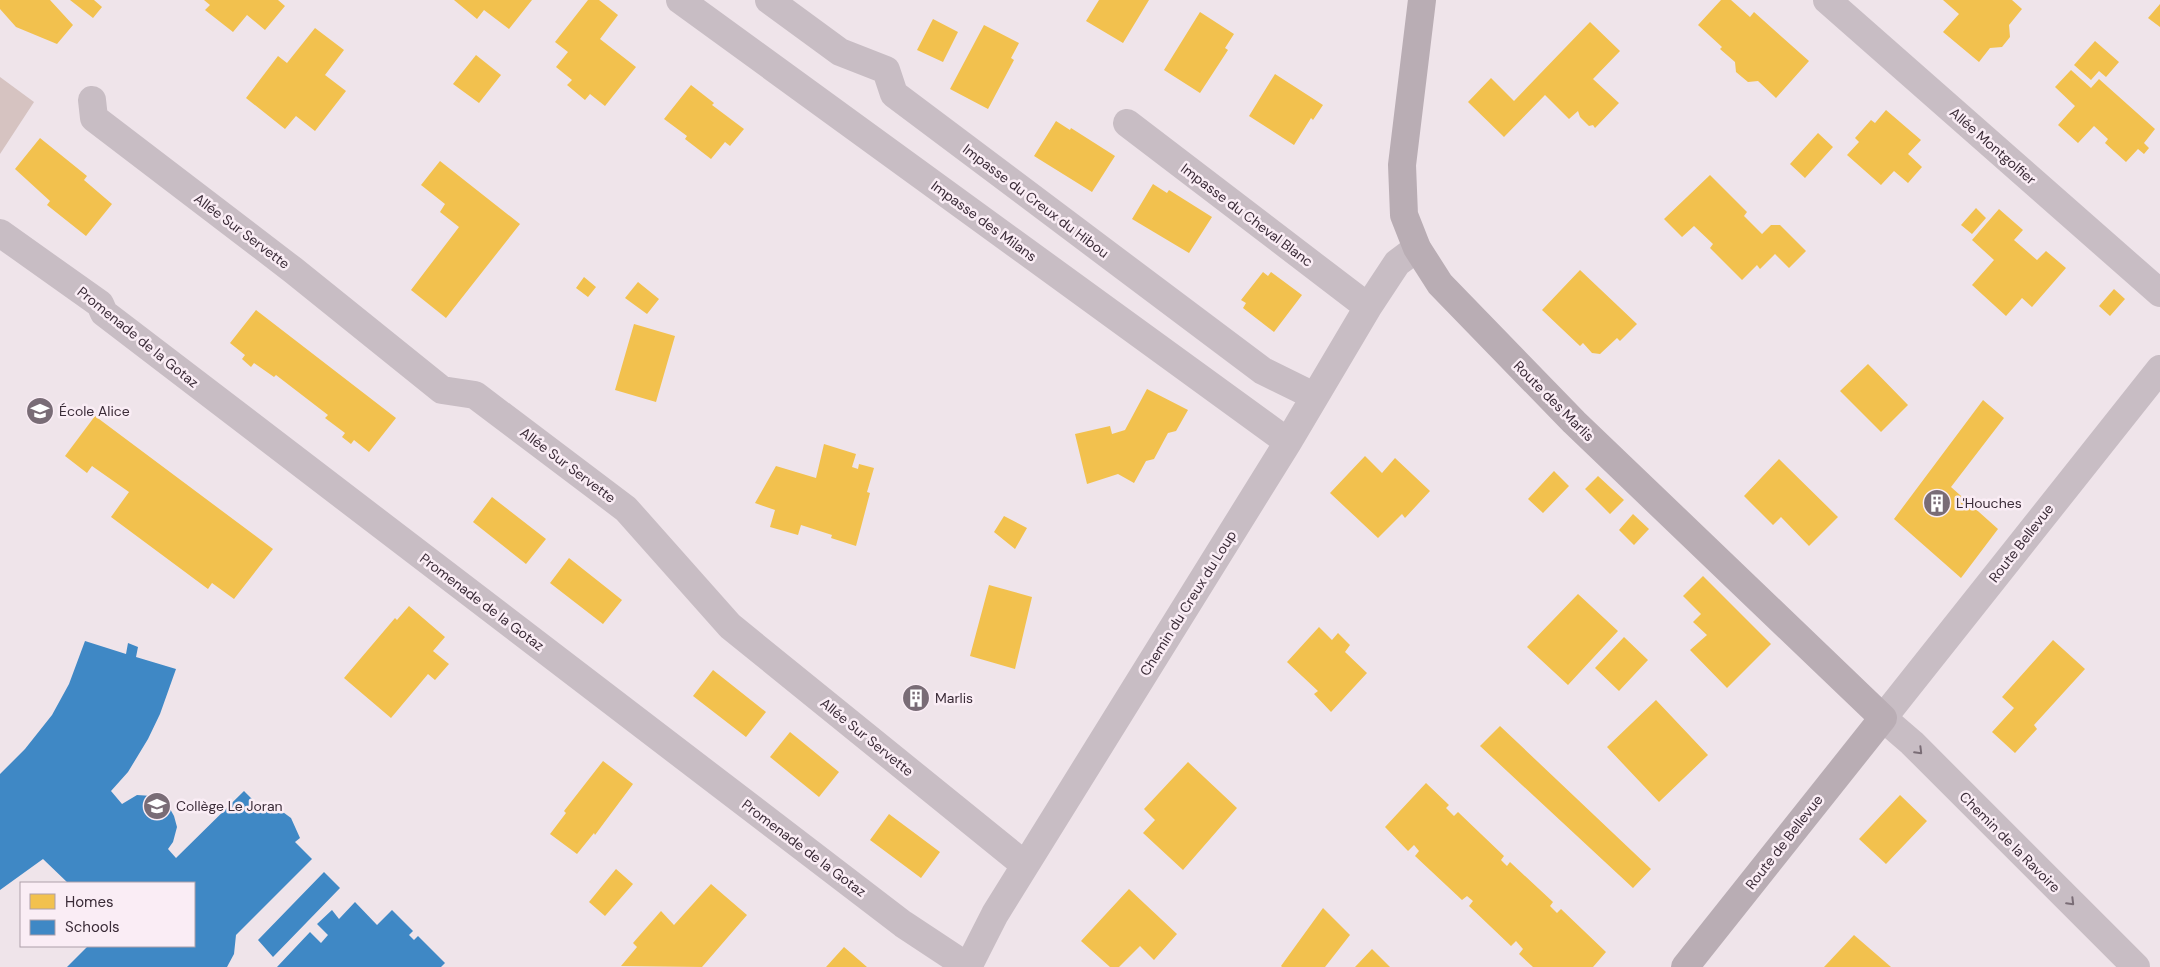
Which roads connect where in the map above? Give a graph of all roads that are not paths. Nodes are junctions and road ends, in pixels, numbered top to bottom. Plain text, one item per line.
1 (680, 0) edge
2 (769, 0) edge
3 (1422, 0) edge
4 (1827, 0) edge
5 (92, 100) dead end
6 (1127, 123) dead end
7 (0, 233) edge
8 (1418, 248) junction
9 (2160, 293) edge
10 (1368, 308) junction
11 (2160, 369) edge
12 (1314, 396) junction
13 (1288, 442) junction
14 (1883, 718) junction
15 (1026, 865) junction
16 (968, 967) edge
17 (1685, 967) edge
18 (2136, 967) edge

1 - 13 street, Impasse des Milans
2 - 12 street, Impasse du Creux du Hibou
3 - 8 street, Route des Marlis
4 - 9 street, Allée Montgolfier
5 - 15 street, Allée Sur Servette
6 - 10 street, Impasse du Cheval Blanc
7 - 16 street, Promenade de la Gotaz
8 - 10 street, Chemin du Creux du Loup
8 - 14 street, Route des Marlis
10 - 12 street, Chemin du Creux du Loup
11 - 14 street, Route Bellevue
12 - 13 street, Chemin du Creux du Loup
13 - 15 street, Chemin du Creux du Loup
14 - 17 street, Route de Bellevue
14 -> 18 street, Chemin de la Ravoire
15 - 16 street, Chemin du Creux du Loup

